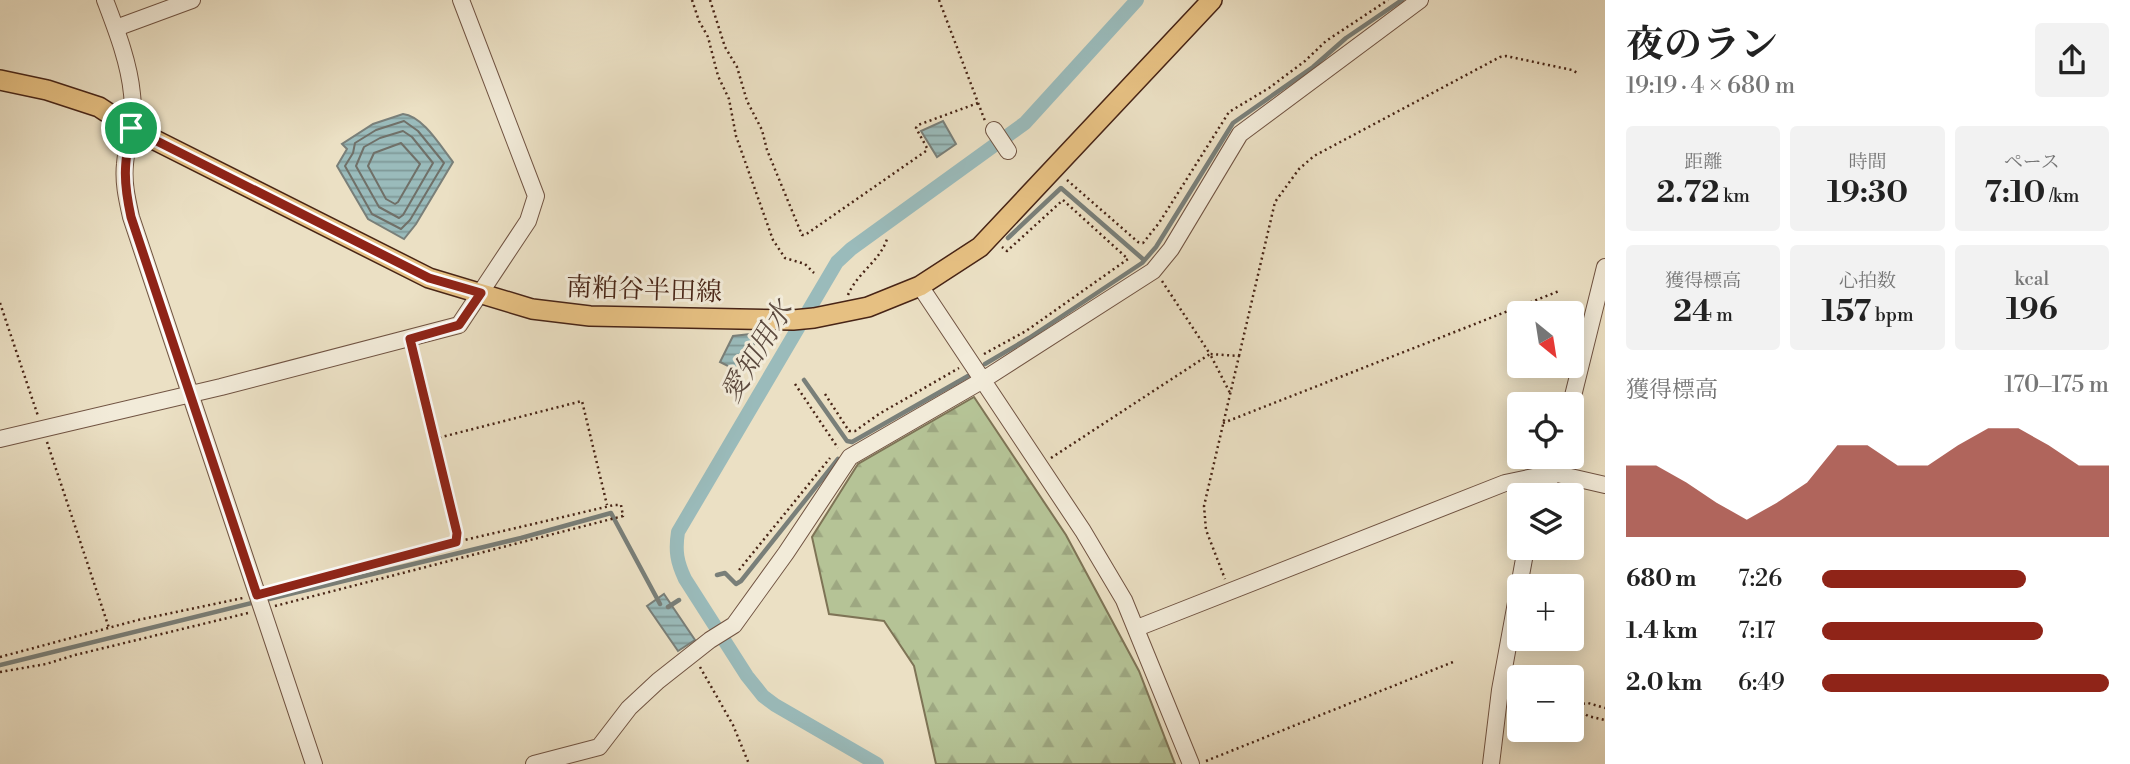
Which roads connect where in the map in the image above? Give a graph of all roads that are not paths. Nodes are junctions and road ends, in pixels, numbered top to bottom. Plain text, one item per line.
1 (105, 0) edge
2 (191, 0) edge
3 (461, 0) edge
4 (1212, 0) edge
5 (1420, 0) edge
6 (116, 28) junction
7 (0, 80) edge
8 (131, 128) junction
9 (994, 130) road end
10 (1008, 151) dead end
11 (1605, 267) edge
12 (920, 286) junction
13 (481, 293) junction
14 (983, 380) junction
15 (1574, 392) edge
16 (190, 393) junction
17 (0, 439) edge
18 (1554, 469) edge
19 (1553, 473) junction
20 (1549, 483) edge
21 (1605, 485) edge
22 (1523, 560) edge
23 (1138, 628) junction
24 (314, 764) edge
25 (534, 764) edge
26 (1191, 764) edge
27 (1492, 764) edge

1 - 6 street
2 - 6 street
3 - 13 street
4 - 12 main road, 南粕谷半田線
5 - 14 street
6 - 8 street
7 - 8 main road, 南粕谷半田線
8 - 13 main road, 南粕谷半田線
8 - 16 street
9 - 10 street
11 - 15 street
12 - 13 main road, 南粕谷半田線
12 - 14 street
13 - 16 street
14 - 23 street
14 - 25 street
16 - 17 street
16 - 24 street
18 - 19 street
19 - 20 street
19 - 21 street
19 - 23 street
22 - 27 street
23 - 26 street

